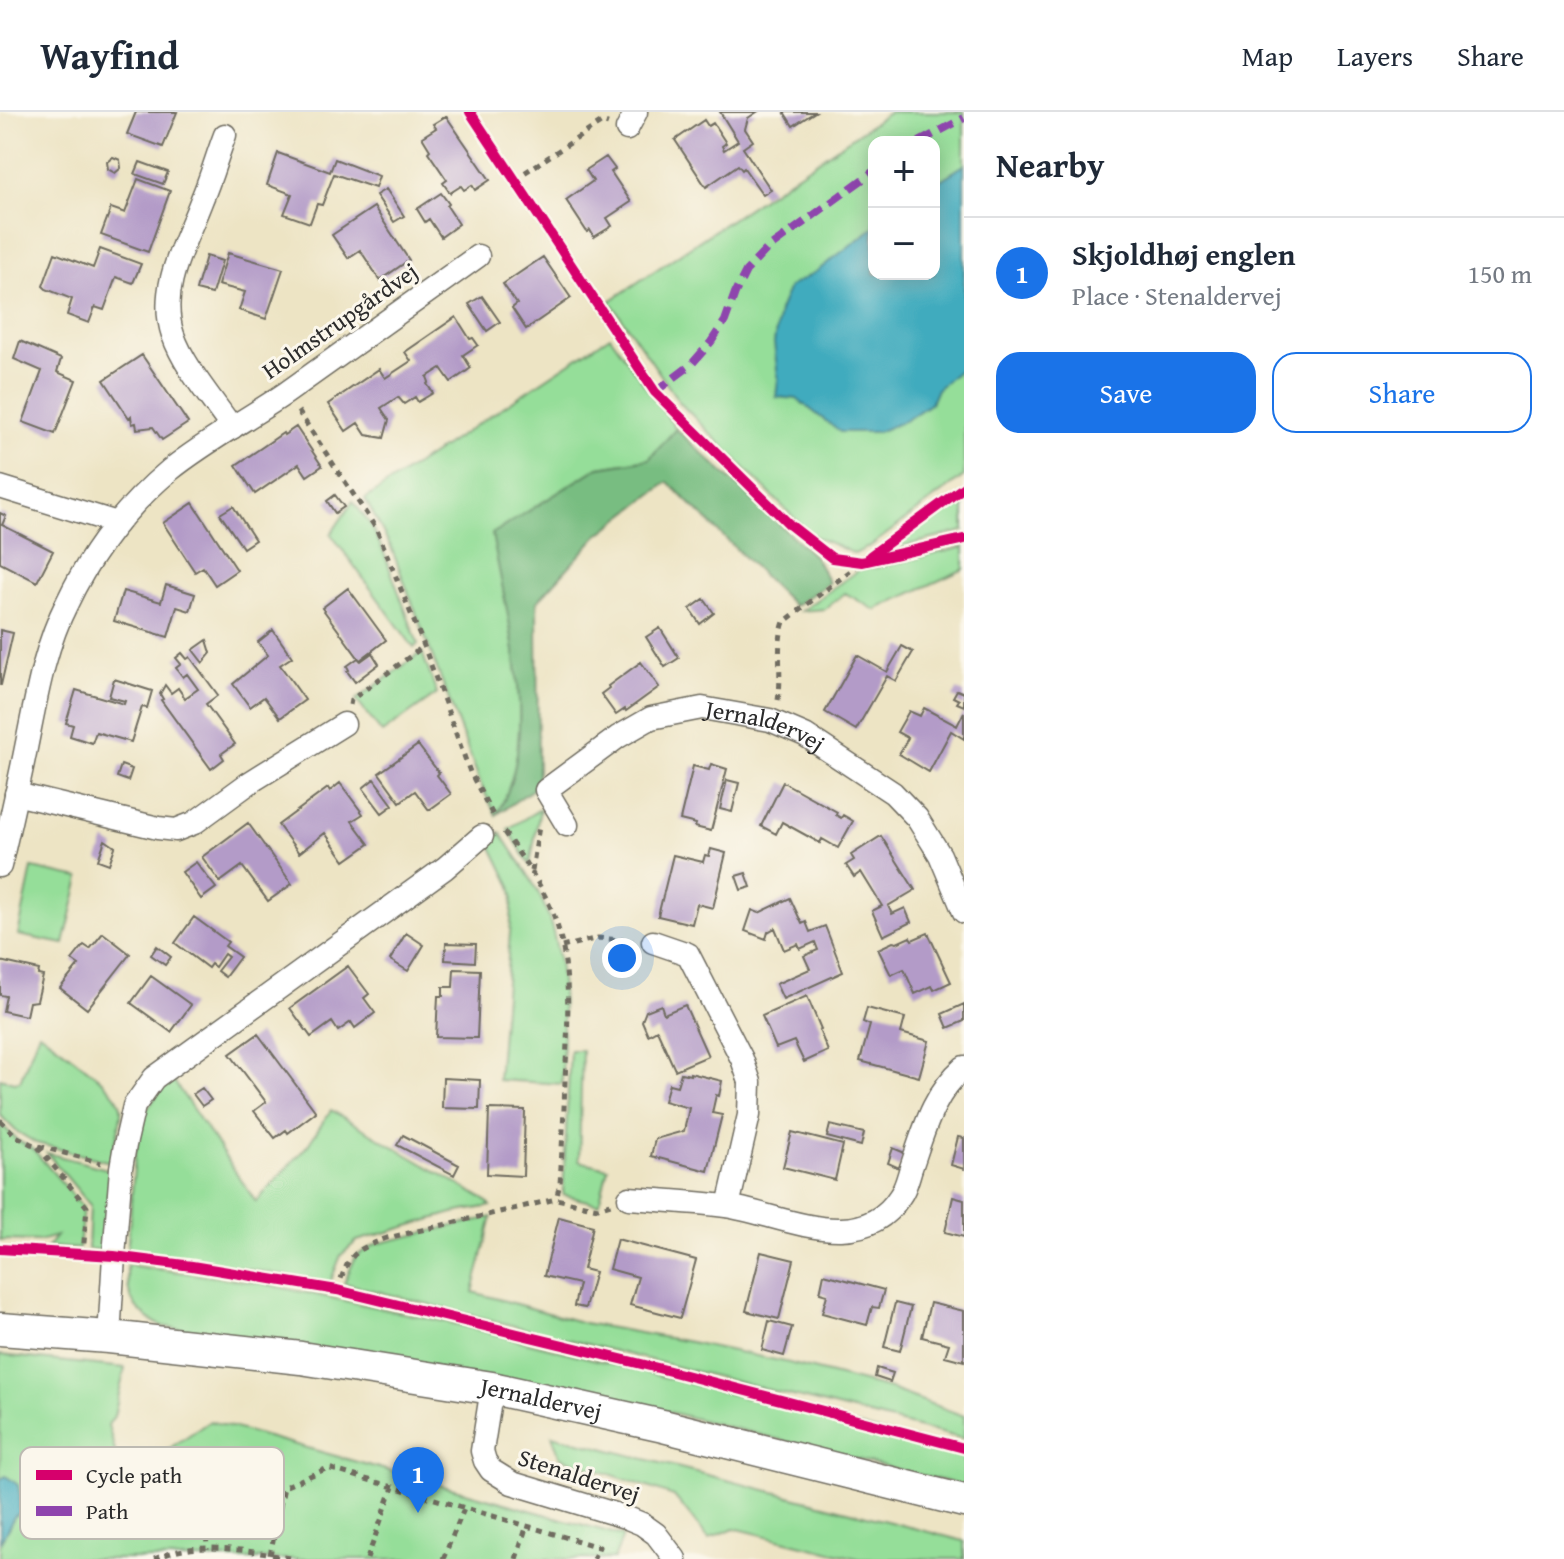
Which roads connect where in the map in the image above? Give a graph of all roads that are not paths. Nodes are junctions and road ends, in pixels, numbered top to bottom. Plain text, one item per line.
1 (225, 135) dead end
2 (478, 256) dead end
3 (232, 428) junction
4 (0, 487) edge
5 (117, 523) junction
6 (344, 724) road end
7 (16, 794) junction
8 (494, 823) road end
9 (567, 825) dead end
10 (0, 866) edge
11 (964, 912) edge
12 (644, 942) road end
13 (964, 1067) edge
14 (629, 1198) road end
15 (728, 1206) junction
16 (0, 1329) edge
17 (109, 1337) junction
18 (492, 1388) junction
19 (964, 1501) edge
20 (675, 1559) edge

1 - 3 street
2 - 3 street, Holmstrupgårdvej
3 - 5 street, Holmstrupgårdvej
4 - 5 street
5 - 7 street, Holmstrupgårdvej
6 - 7 street
7 - 10 street, Holmstrupgårdvej
8 - 17 street
9 - 11 street, Jernaldervej
12 - 15 street
13 - 15 street
14 - 15 street
16 - 17 street, Jernaldervej
17 - 18 street, Jernaldervej
18 - 19 street, Jernaldervej
18 - 20 street, Stenaldervej

